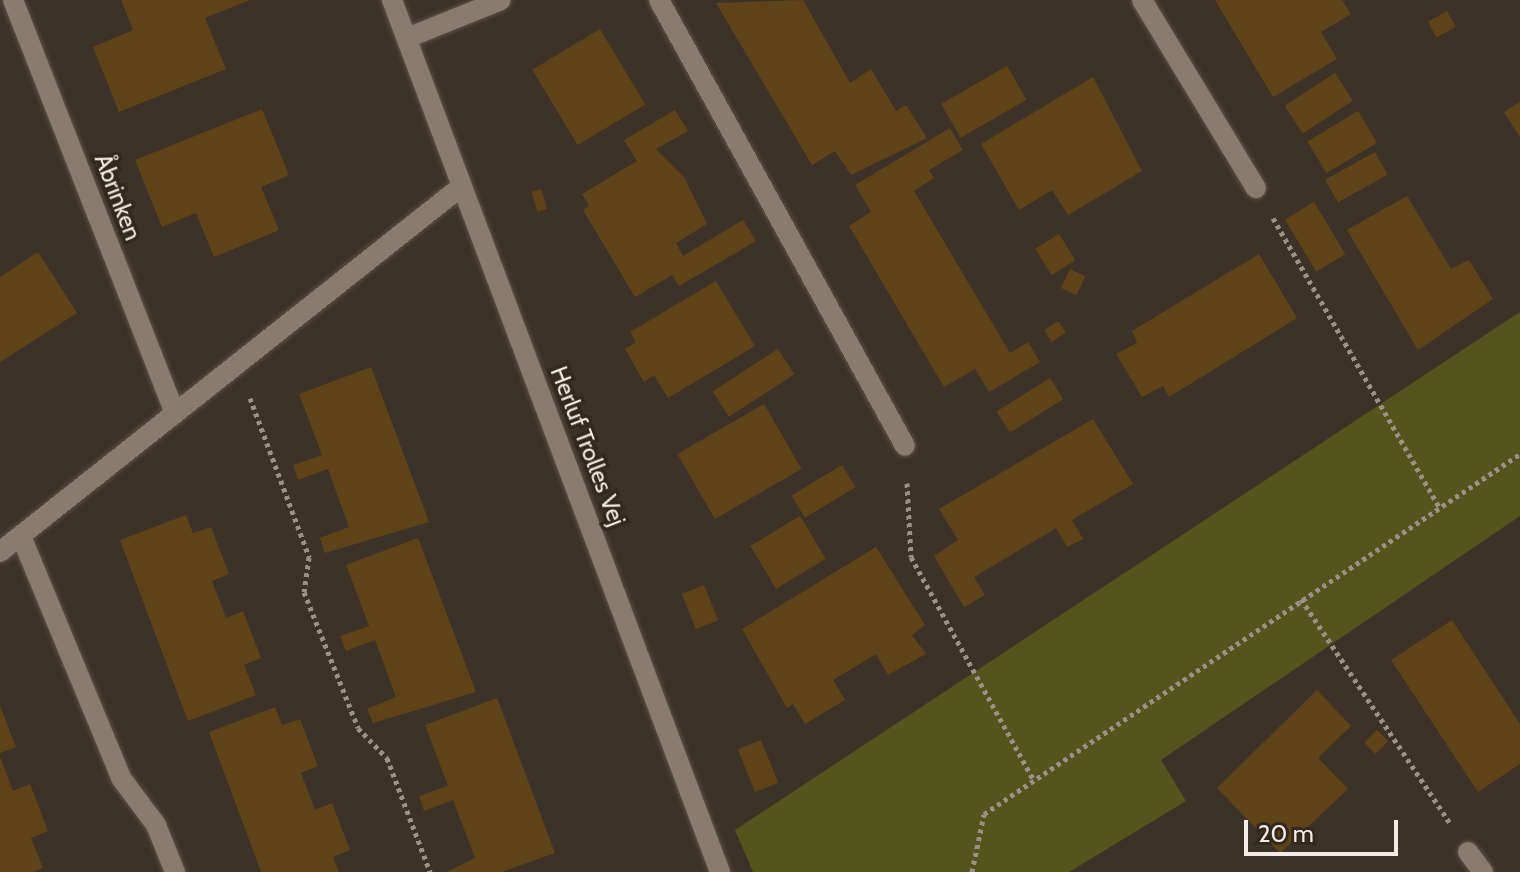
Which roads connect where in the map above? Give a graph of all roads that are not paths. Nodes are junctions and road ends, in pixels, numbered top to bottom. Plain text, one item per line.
1 (13, 0) edge
2 (392, 0) edge
3 (501, 0) edge
4 (659, 0) edge
5 (1142, 0) edge
6 (407, 38) junction
7 (462, 186) junction
8 (1256, 188) road end
9 (175, 413) junction
10 (905, 446) road end
11 (21, 536) junction
12 (0, 552) edge
13 (1468, 852) road end
14 (175, 872) edge
15 (720, 872) edge
16 (1483, 872) edge

1 - 9 street, Åbrinken
2 - 6 street, Herluf Trolles Vej
3 - 6 street
4 - 10 street
5 - 8 street
6 - 7 street, Herluf Trolles Vej
7 - 9 street
7 - 15 street, Herluf Trolles Vej
9 - 11 street
11 - 12 street
11 - 14 street
13 - 16 street

